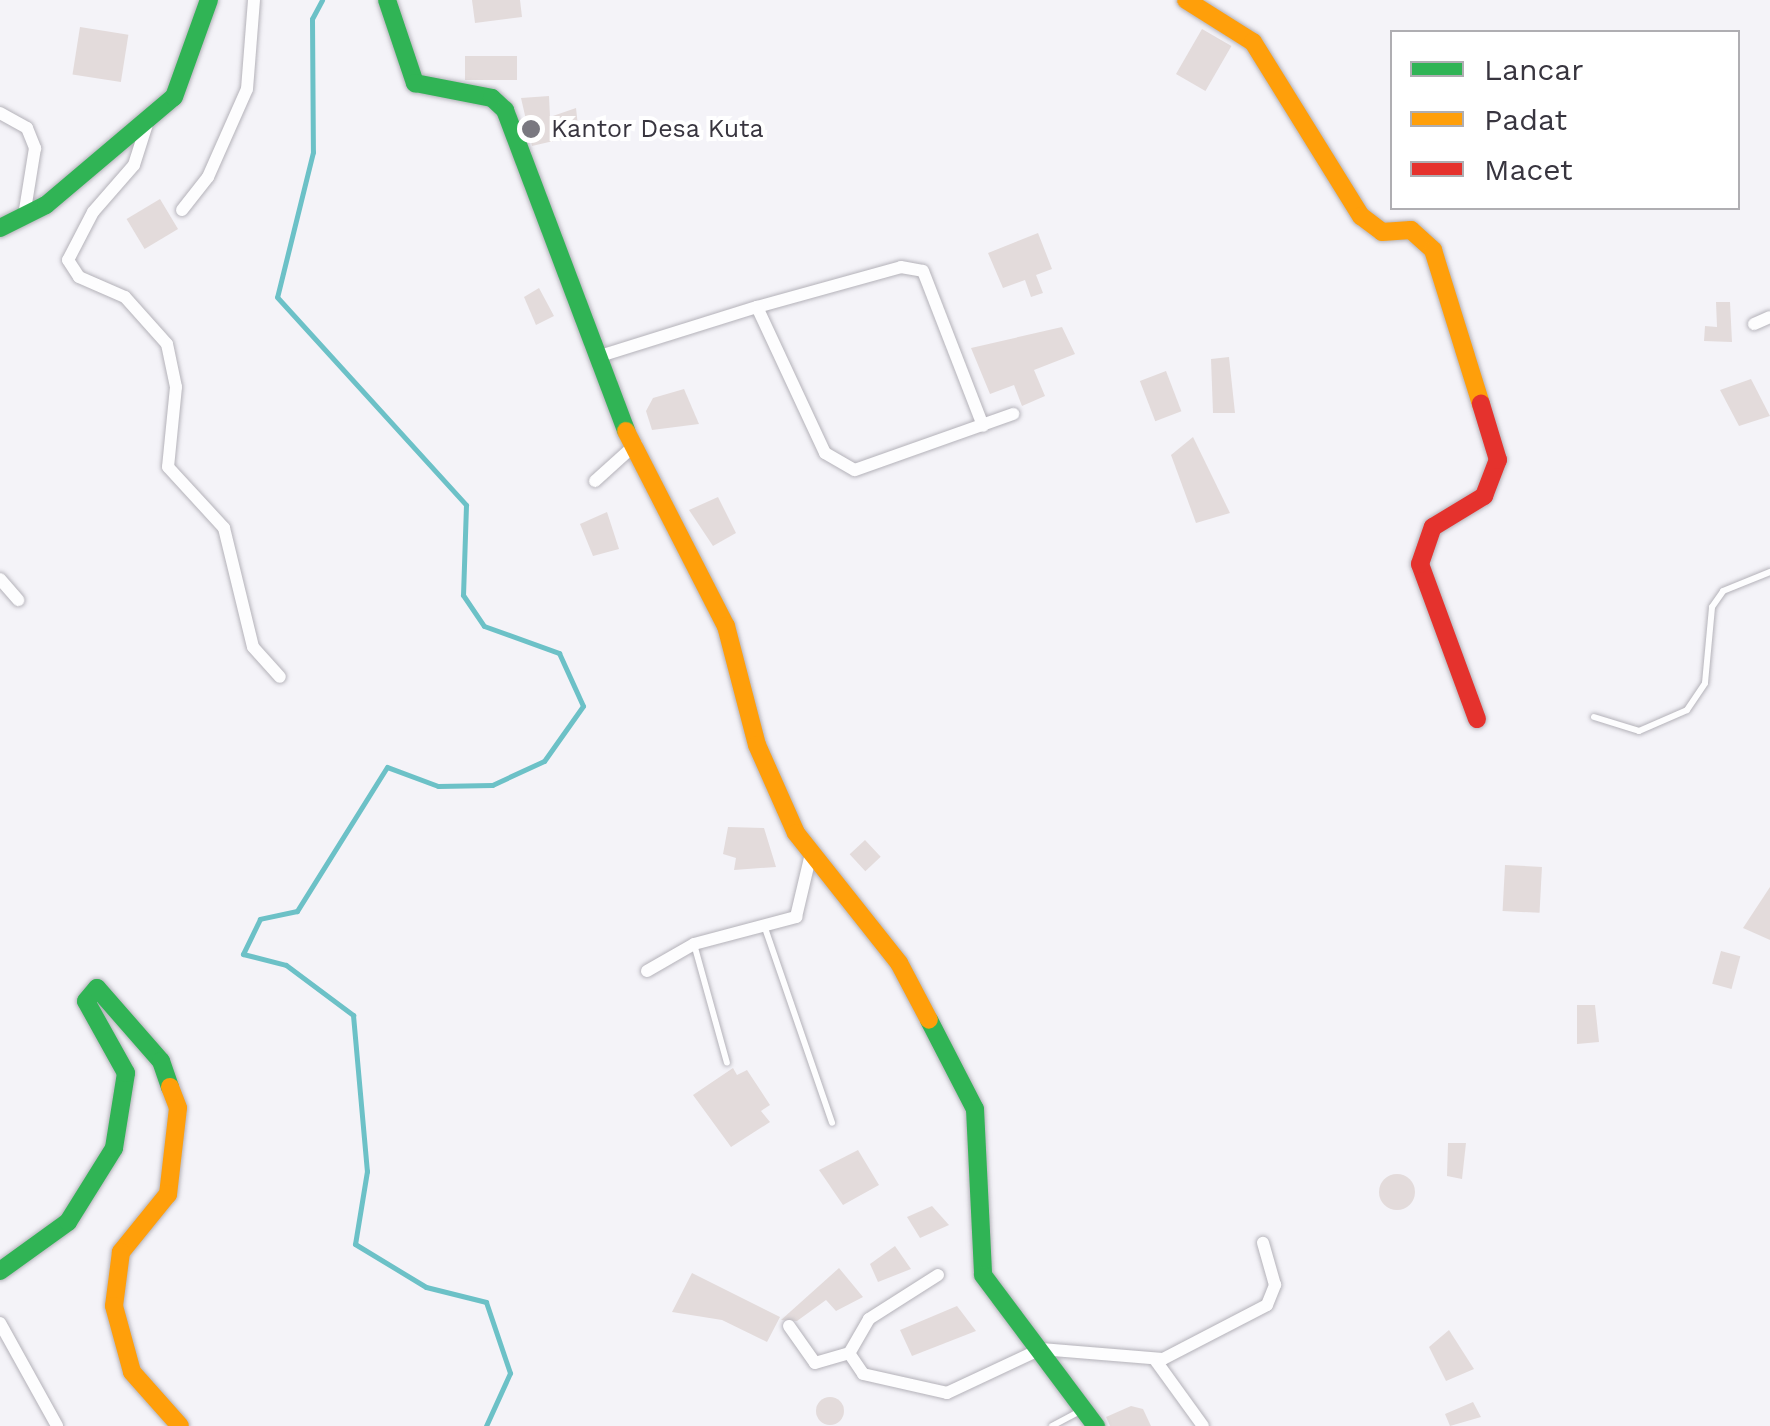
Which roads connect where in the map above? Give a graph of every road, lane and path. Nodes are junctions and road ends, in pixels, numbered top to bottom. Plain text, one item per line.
1 (209, 0) edge
2 (254, 0) edge
3 (387, 0) edge
4 (1186, 0) edge
5 (0, 112) edge
6 (148, 121) junction
7 (182, 210) dead end
8 (24, 216) junction
9 (0, 228) edge
10 (757, 308) junction
11 (1770, 317) edge
12 (1754, 324) dead end
13 (597, 357) junction
14 (1013, 414) dead end
15 (984, 426) junction
16 (636, 444) junction
17 (595, 480) dead end
18 (1770, 572) edge
19 (0, 578) edge
20 (18, 600) dead end
21 (280, 677) dead end
22 (1594, 717) dead end
23 (1477, 720) dead end
24 (810, 858) junction
25 (764, 922) junction
26 (694, 944) junction
27 (647, 971) dead end
28 (727, 1062) dead end
29 (832, 1123) dead end
30 (1263, 1244) dead end
31 (0, 1271) edge
32 (938, 1274) dead end
33 (0, 1323) edge
34 (788, 1326) dead end
35 (1041, 1349) junction
36 (848, 1353) junction
37 (1156, 1361) junction
38 (1085, 1408) junction
39 (56, 1426) edge
40 (180, 1426) edge
41 (1052, 1426) edge
42 (1096, 1426) edge
43 (1202, 1426) edge

1 - 6 street
2 - 7 street
3 - 13 street
4 - 23 street
5 - 8 street
6 - 8 street
6 - 21 street
8 - 9 street
10 - 13 street
10 - 15 street
10 - 15 street
11 - 12 street
13 - 16 street
14 - 15 street
16 - 17 street
16 - 24 street
18 - 22 lane
19 - 20 street
24 - 25 street
24 - 35 street
25 - 26 street
25 - 29 lane
26 - 27 street
26 - 28 lane
30 - 37 street
31 - 40 street
32 - 36 street
33 - 39 street
34 - 36 street
35 - 36 street
35 - 37 street
35 - 38 street
37 - 43 street
38 - 41 lane
38 - 42 street

